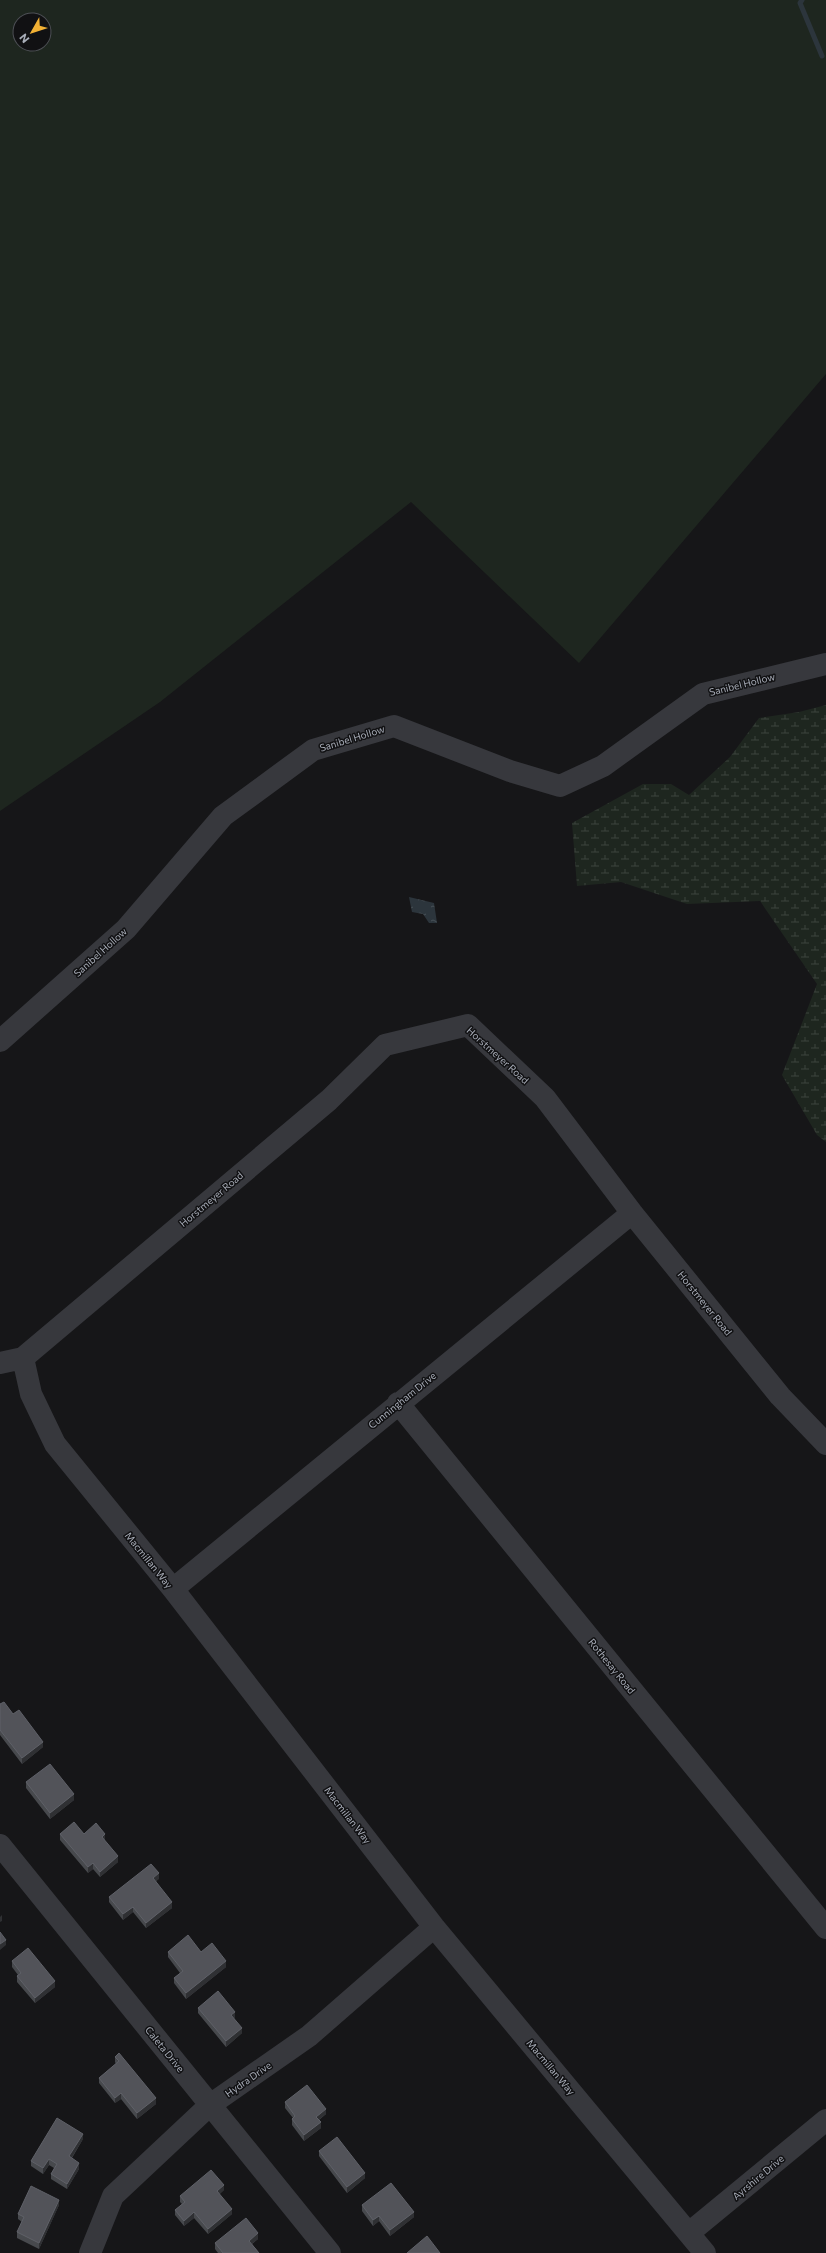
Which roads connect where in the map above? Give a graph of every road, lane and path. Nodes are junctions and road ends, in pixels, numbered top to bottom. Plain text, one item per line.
1 (826, 664) edge
2 (0, 1041) edge
3 (632, 1213) junction
4 (23, 1358) junction
5 (0, 1363) edge
6 (398, 1403) junction
7 (826, 1444) edge
8 (173, 1589) junction
9 (0, 1845) edge
10 (434, 1927) junction
11 (826, 1928) edge
12 (210, 2105) junction
13 (826, 2120) edge
14 (689, 2233) junction
15 (90, 2253) edge
16 (330, 2253) edge
17 (706, 2253) edge

1 - 2 street, Sanibel Hollow
3 - 4 street, Horstmeyer Road
3 - 6 street, Cunningham Drive
3 - 7 street, Horstmeyer Road
4 - 5 street
4 - 8 street, Macmillan Way
6 - 8 street, Cunningham Drive
6 - 11 street, Rothesay Road
8 - 10 street, Macmillan Way
9 - 12 street, Caleta Drive
10 - 12 street, Hydra Drive
10 - 14 street, Macmillan Way
12 - 15 street, Hydra Drive
12 - 16 street, Caleta Drive
13 - 14 street, Ayrshire Drive
14 - 17 street, Macmillan Way

